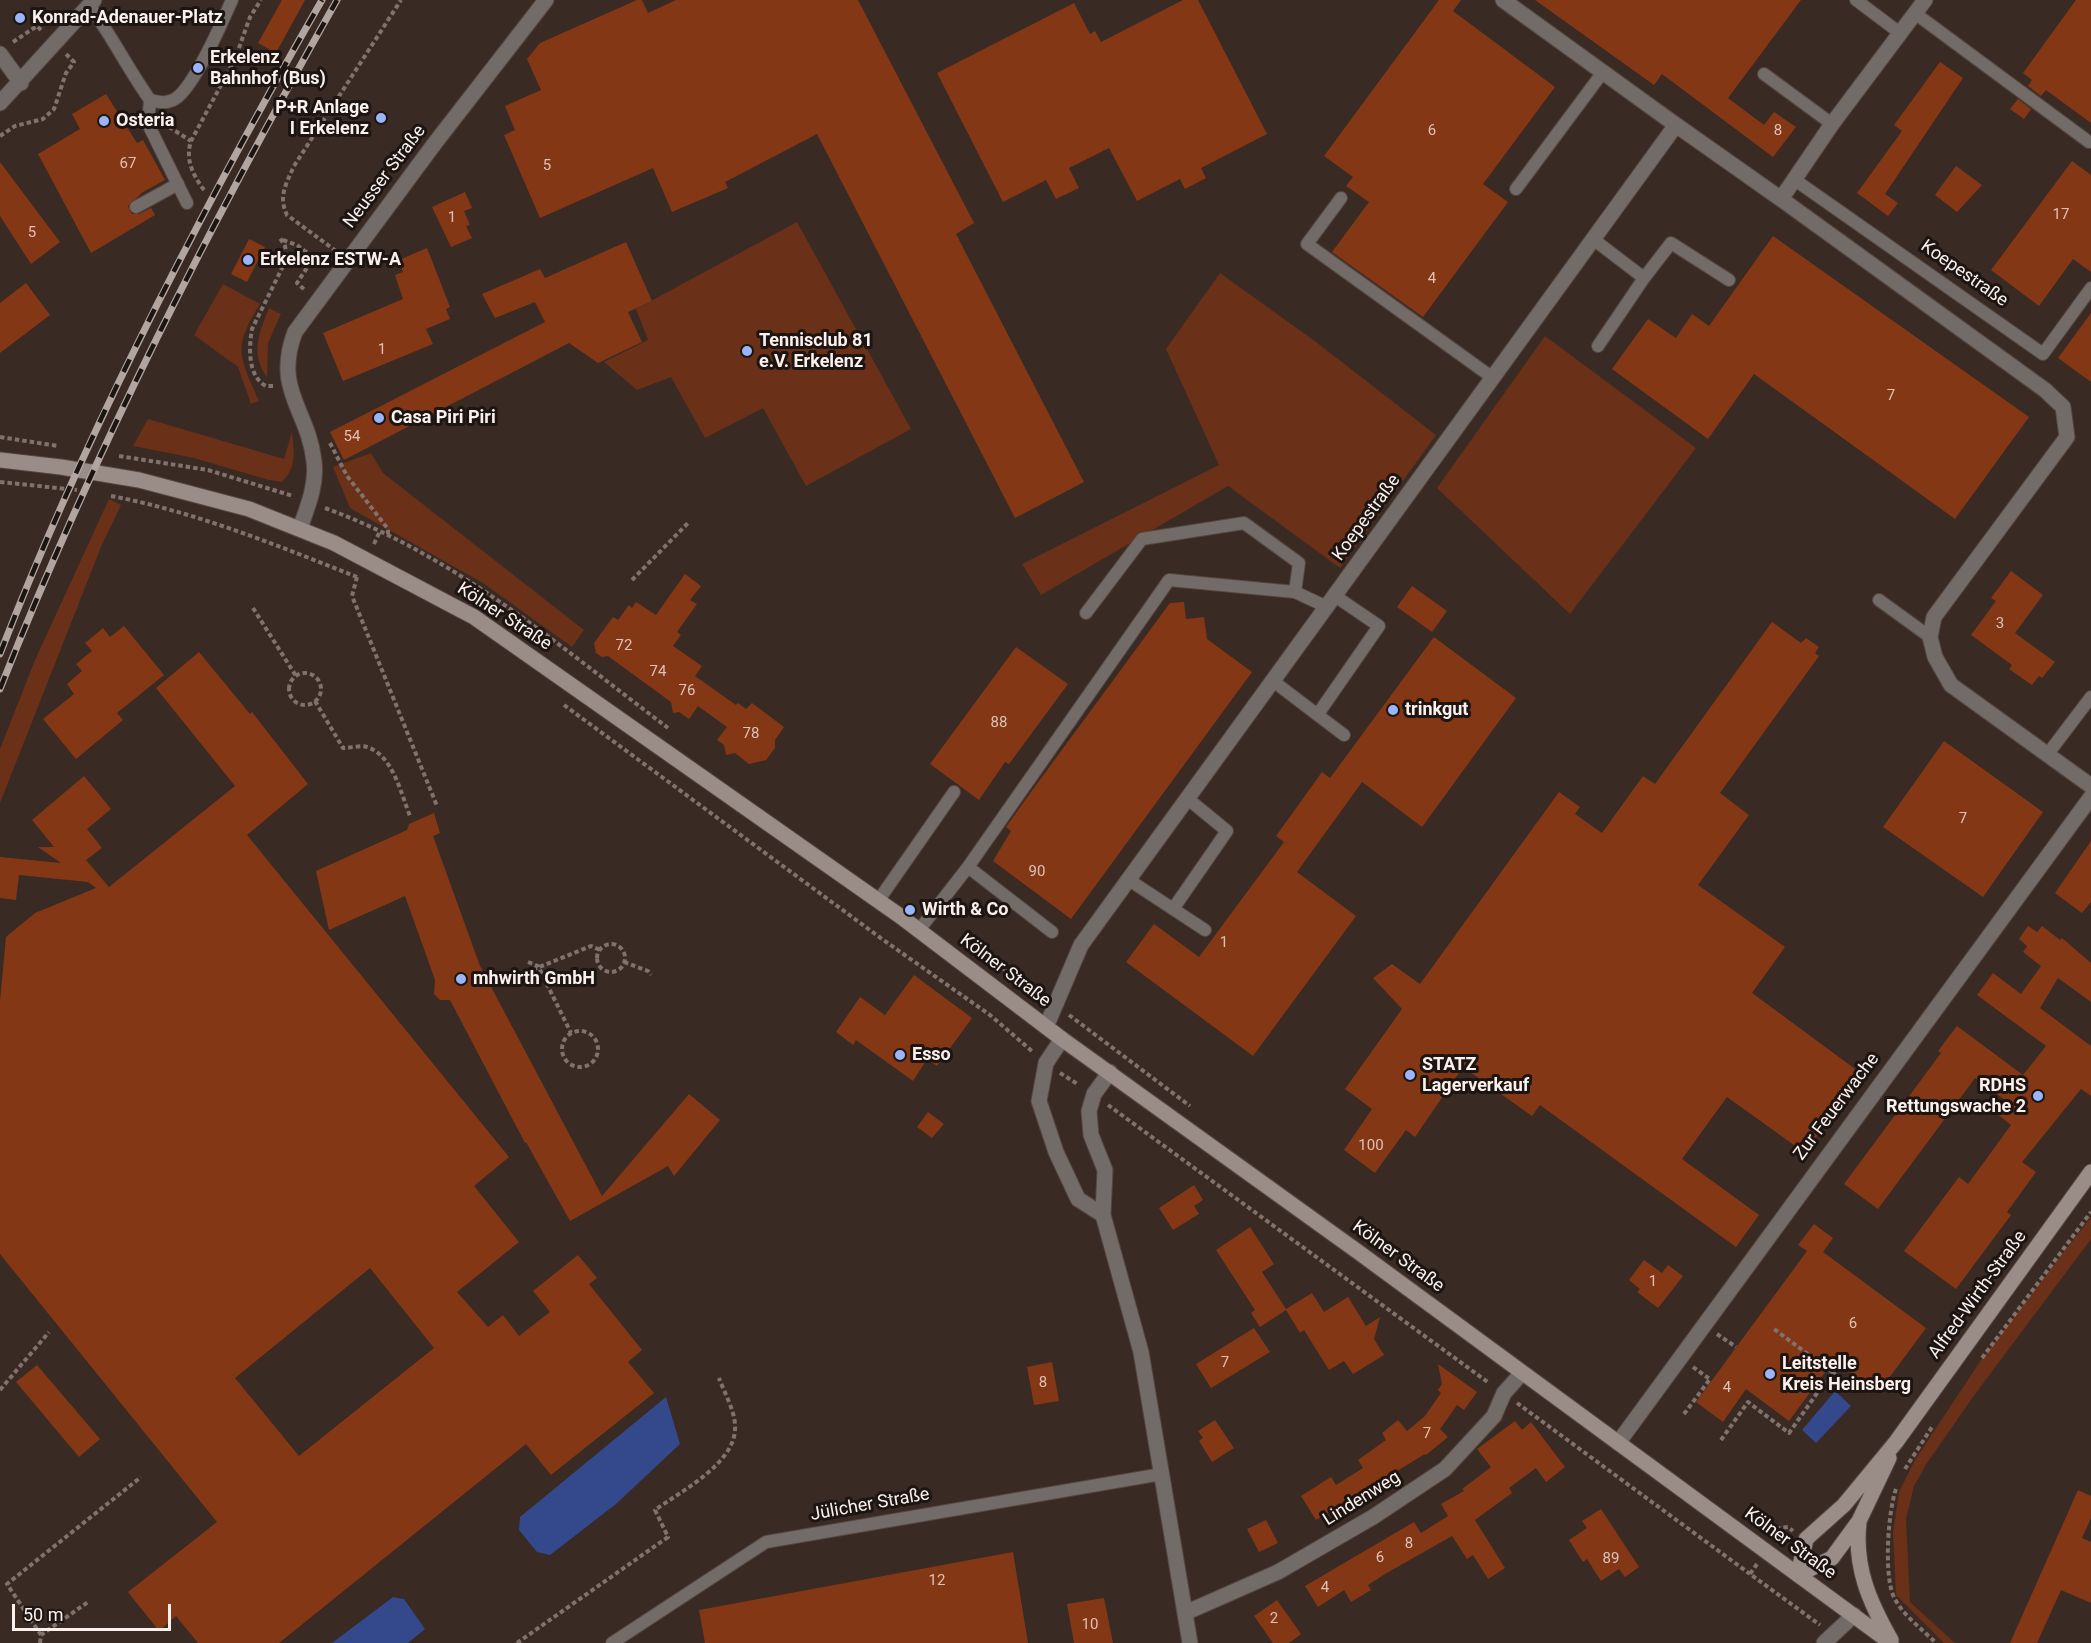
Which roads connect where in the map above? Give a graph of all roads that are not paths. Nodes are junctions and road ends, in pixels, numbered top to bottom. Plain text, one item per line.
1 (232, 0) edge
2 (546, 0) edge
3 (1503, 0) edge
4 (1856, 0) edge
5 (1925, 0) edge
6 (92, 2) edge
7 (1916, 14) junction
8 (1900, 33) junction
9 (0, 54) edge
10 (1603, 72) junction
11 (1764, 74) dead end
12 (21, 83) junction
13 (150, 100) junction
14 (0, 103) edge
15 (1833, 124) junction
16 (1676, 125) junction
17 (2089, 142) dead end
18 (1795, 180) junction
19 (178, 184) junction
20 (1516, 189) dead end
21 (1341, 198) dead end
22 (1781, 199) junction
23 (187, 203) dead end
24 (136, 207) dead end
25 (1593, 239) junction
26 (1644, 278) junction
27 (1729, 280) dead end
28 (2091, 288) edge
29 (1598, 346) dead end
30 (1493, 378) junction
31 (0, 460) edge
32 (300, 528) junction
33 (1295, 592) junction
34 (1879, 600) dead end
35 (1331, 602) junction
36 (1086, 613) dead end
37 (1930, 637) junction
38 (1273, 681) junction
39 (2091, 697) edge
40 (1318, 714) junction
41 (1344, 735) dead end
42 (2047, 755) junction
43 (2091, 786) edge
44 (954, 792) dead end
45 (2091, 797) edge
46 (1188, 799) junction
47 (968, 867) junction
48 (1129, 880) junction
49 (878, 901) junction
50 (1173, 909) junction
51 (919, 930) junction
52 (1205, 930) dead end
53 (1052, 932) dead end
54 (1046, 1027) junction
55 (1062, 1039) junction
56 (1110, 1072) junction
57 (2091, 1172) edge
58 (1103, 1215) junction
59 (1522, 1373) junction
60 (1896, 1442) junction
61 (1618, 1443) junction
62 (1162, 1474) junction
63 (1859, 1521) junction
64 (1798, 1575) junction
65 (1185, 1613) junction
66 (1854, 1615) junction
67 (612, 1643) edge
68 (1190, 1643) edge
69 (1824, 1643) edge
70 (1892, 1643) edge

1 - 13 lane
2 - 32 street, Neusser Straße
3 - 10 street
4 - 8 lane
5 - 7 street
6 - 12 street
6 - 13 lane
7 - 8 street
7 - 17 lane
8 - 15 street
9 - 12 street
10 - 16 street
10 - 20 lane
11 - 15 lane
12 - 14 street
13 - 19 lane
15 - 18 street
16 - 22 street
16 - 25 street, Koepestraße
18 - 22 street
18 - 28 lane, Koepestraße
19 - 23 lane
19 - 24 lane
21 - 30 lane
22 - 37 street
25 - 26 lane
25 - 30 street, Koepestraße
26 - 27 lane
26 - 29 lane
30 - 35 street, Koepestraße
31 - 32 main road, Kölner Straße
32 - 49 main road, Kölner Straße
33 - 35 lane
33 - 36 lane
33 - 47 lane
34 - 37 lane
35 - 38 street, Koepestraße
35 - 40 lane
37 - 42 street
38 - 40 lane
38 - 46 street, Koepestraße
39 - 42 lane
40 - 41 lane
42 - 43 street
44 - 49 lane
45 - 61 street, Zur Feuerwache
46 - 48 street, Koepestraße
46 - 50 lane
47 - 51 lane
47 - 53 lane
48 - 50 lane
48 - 54 street, Koepestraße
49 - 51 main road, Kölner Straße
50 - 52 lane
51 - 54 main road, Kölner Straße
54 - 55 main road, Kölner Straße
55 - 56 main road, Kölner Straße
55 - 58 street
56 - 58 street
56 - 59 main road, Kölner Straße
57 - 60 main road, Alfred-Wirth-Straße
58 - 62 street
59 - 61 main road, Kölner Straße
59 - 65 street, Lindenweg
60 - 63 main road, Alfred-Wirth-Straße
60 - 64 main road, Alfred-Wirth-Straße
61 - 64 main road, Kölner Straße
62 - 65 street
62 - 67 lane, Jülicher Straße
63 - 64 main road, Alfred-Wirth-Straße
63 - 70 main road
64 - 66 main road, Kölner Straße
65 - 68 street
66 - 69 street
66 - 70 main road, Kölner Straße

